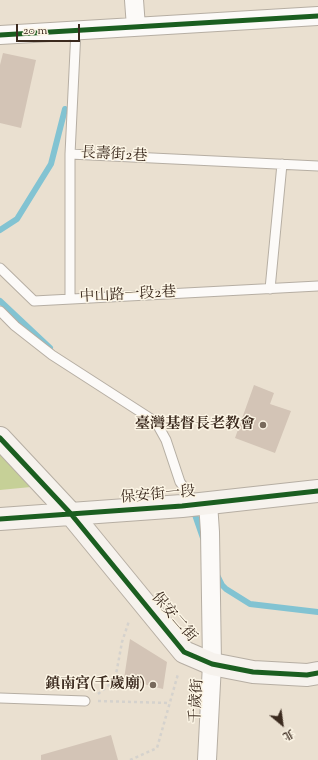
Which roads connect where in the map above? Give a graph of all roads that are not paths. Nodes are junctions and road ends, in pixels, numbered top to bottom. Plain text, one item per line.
1 (134, 0) edge
2 (318, 16) edge
3 (136, 27) junction
4 (76, 30) junction
5 (0, 35) edge
6 (70, 154) junction
7 (282, 164) junction
8 (318, 166) edge
9 (0, 268) edge
10 (318, 286) edge
11 (270, 288) junction
12 (70, 299) junction
13 (0, 311) edge
14 (0, 438) edge
15 (318, 491) edge
16 (195, 504) junction
17 (71, 514) junction
18 (0, 519) edge
19 (212, 664) junction
20 (318, 673) edge
21 (0, 698) edge
22 (86, 701) road end
23 (208, 760) edge

1 - 3 street
2 - 3 street
3 - 4 street
4 - 5 street
4 - 6 lane, 長壽街2巷
6 - 7 lane, 長壽街2巷
6 - 12 lane
7 - 8 lane, 長壽街2巷
7 - 11 lane
9 - 12 lane, 中山路一段2巷
10 - 11 lane, 中山路一段2巷
11 - 12 lane, 中山路一段2巷
13 - 16 lane
14 - 17 street, 保安二街
15 - 16 street, 保安街一段
16 - 17 street, 保安街一段
16 - 19 street, 千歲街
17 - 18 street, 保安街一段
17 - 19 street, 保安二街
19 - 20 street, 保安二街
19 - 23 street, 千歲街
21 - 22 lane

